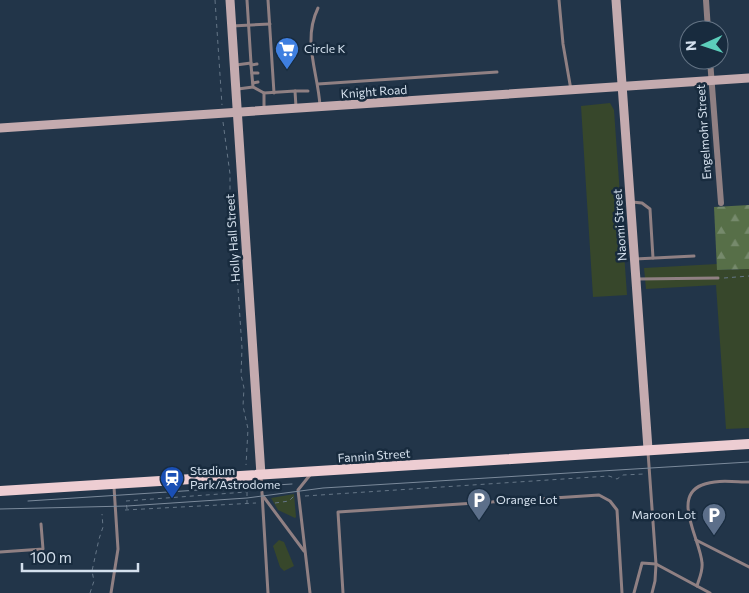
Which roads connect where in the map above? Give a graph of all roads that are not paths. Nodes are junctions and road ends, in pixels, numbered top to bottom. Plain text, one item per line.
1 (230, 0) edge
2 (247, 0) edge
3 (268, 0) edge
4 (560, 0) edge
5 (616, 0) edge
6 (706, 0) edge
7 (318, 8) dead end
8 (707, 20) edge
9 (270, 24) junction
10 (249, 25) junction
11 (231, 26) junction
12 (272, 63) junction
13 (251, 64) junction
14 (257, 64) dead end
15 (266, 64) dead end
16 (234, 65) junction
17 (711, 70) edge
18 (266, 72) dead end
19 (273, 72) junction
20 (497, 72) dead end
21 (252, 73) junction
22 (258, 73) dead end
23 (749, 78) edge
24 (712, 80) junction
25 (258, 82) dead end
26 (267, 82) dead end
27 (274, 82) junction
28 (318, 84) junction
29 (253, 85) junction
30 (622, 86) junction
31 (235, 89) junction
32 (571, 90) junction
33 (295, 91) junction
34 (308, 91) dead end
35 (264, 93) junction
36 (274, 93) junction
37 (320, 108) junction
38 (296, 110) junction
39 (264, 112) junction
40 (237, 113) junction
41 (0, 128) edge
42 (631, 202) junction
43 (721, 203) dead end
44 (694, 256) dead end
45 (653, 258) junction
46 (635, 259) junction
47 (718, 278) road end
48 (636, 279) junction
49 (749, 444) edge
50 (648, 449) junction
51 (312, 473) junction
52 (261, 475) junction
53 (749, 482) edge
54 (114, 484) junction
55 (0, 491) edge
56 (262, 496) junction
57 (41, 524) dead end
58 (696, 540) junction
59 (0, 552) edge
60 (304, 552) junction
61 (656, 564) junction
62 (749, 567) edge
63 (697, 586) junction
64 (111, 593) edge
65 (268, 593) edge
66 (310, 593) edge
67 (343, 593) edge
68 (622, 593) edge
69 (633, 593) edge
70 (652, 593) edge
71 (710, 593) edge

1 - 11 street, Holly Hall Street
2 - 10 lane
3 - 9 lane
4 - 32 lane
5 - 30 street, Naomi Street
6 - 8 street
7 - 28 lane
9 - 10 lane
9 - 12 lane
10 - 11 lane
10 - 13 lane
11 - 16 street, Holly Hall Street
12 - 15 lane
12 - 19 lane
13 - 14 lane
13 - 16 lane
13 - 21 lane
16 - 31 street, Holly Hall Street
17 - 24 street, Engelmohr Street
18 - 19 lane
19 - 27 lane
20 - 28 lane
21 - 22 lane
21 - 29 lane
23 - 24 street, Knight Road
24 - 30 street, Knight Road
24 - 43 street, Engelmohr Street
25 - 29 lane
26 - 27 lane
27 - 36 lane
28 - 37 lane
29 - 31 lane
29 - 35 lane
30 - 32 street, Knight Road
30 - 42 street, Naomi Street
31 - 40 street, Holly Hall Street
32 - 37 street, Knight Road
33 - 34 lane
33 - 36 lane
33 - 38 lane
35 - 36 lane
35 - 39 lane
37 - 38 street, Knight Road
38 - 39 street, Knight Road
39 - 40 street, Knight Road
40 - 41 street, Knight Road
40 - 52 street, Holly Hall Street
42 - 45 lane
42 - 46 street, Naomi Street
44 - 45 lane
45 - 46 lane
46 - 48 street, Naomi Street
47 - 48 lane
48 - 50 street, Naomi Street
49 - 50 main road, Fannin Street
50 - 51 main road, Fannin Street
50 - 61 lane
51 - 52 main road, Fannin Street
51 - 60 lane
52 - 54 main road, Fannin Street
52 - 56 lane
53 - 58 lane
54 - 55 main road, Fannin Street
54 - 64 lane
56 - 60 lane
56 - 65 lane
57 - 59 lane
58 - 62 lane
58 - 63 lane
60 - 66 lane
61 - 63 lane
61 - 69 lane
61 - 70 lane
63 - 71 lane
67 - 68 lane

